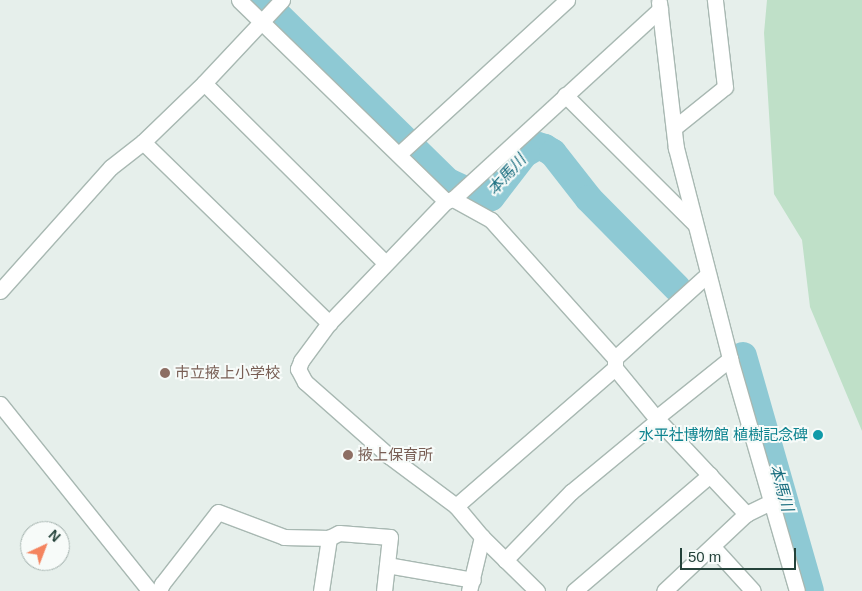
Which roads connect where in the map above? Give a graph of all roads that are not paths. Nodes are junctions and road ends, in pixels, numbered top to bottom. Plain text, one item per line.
1 (239, 0) edge
2 (567, 0) edge
3 (715, 0) edge
4 (280, 2) edge
5 (659, 5) edge
6 (263, 18) junction
7 (204, 83) junction
8 (565, 95) junction
9 (674, 128) junction
10 (143, 142) junction
11 (407, 147) junction
12 (457, 193) junction
13 (695, 225) junction
14 (386, 263) junction
15 (708, 274) junction
16 (0, 291) edge
17 (330, 324) junction
18 (730, 359) junction
19 (615, 363) junction
20 (0, 404) edge
21 (657, 419) junction
22 (710, 475) junction
23 (772, 502) junction
24 (456, 506) junction
25 (746, 514) junction
26 (482, 537) junction
27 (329, 538) junction
28 (713, 547) junction
29 (505, 560) junction
30 (387, 565) junction
31 (471, 586) edge
32 (150, 591) edge
33 (159, 591) edge
34 (321, 591) edge
35 (384, 591) edge
36 (537, 591) edge
37 (574, 591) edge
38 (664, 591) edge
39 (753, 591) edge
40 (797, 591) edge

1 - 6 street
2 - 11 street
3 - 9 street
4 - 6 street
5 - 8 street
5 - 9 street
6 - 7 street
6 - 11 street
7 - 10 street
7 - 14 street
8 - 12 street
8 - 13 street
9 - 13 street
10 - 16 street
10 - 17 street
11 - 12 street
12 - 14 street
12 - 19 street
13 - 15 street
14 - 17 street
15 - 18 street
15 - 19 street
17 - 24 street
18 - 21 street
18 - 23 street
19 - 21 street
19 - 24 street
20 - 32 street
21 - 22 street
21 - 29 street
22 - 25 street
22 - 37 street
23 - 25 street
23 - 40 street
24 - 26 street
25 - 28 street
26 - 29 street
26 - 31 street
27 - 30 street
27 - 33 street
27 - 34 street
28 - 38 street
28 - 39 street
29 - 36 street
30 - 31 street
30 - 35 street

